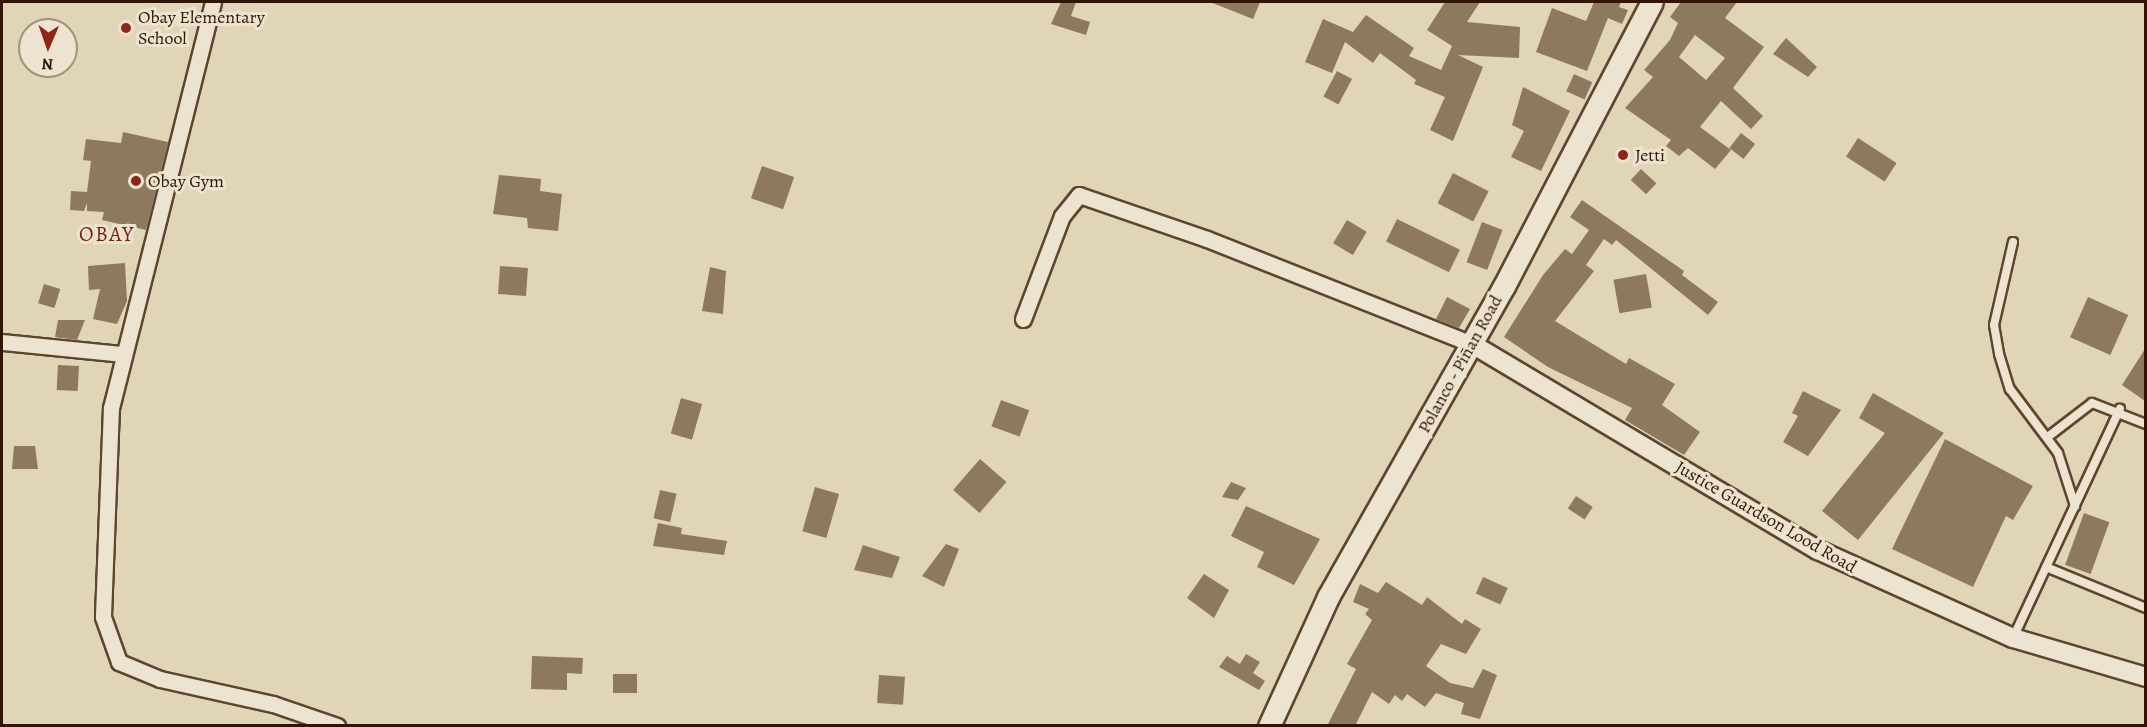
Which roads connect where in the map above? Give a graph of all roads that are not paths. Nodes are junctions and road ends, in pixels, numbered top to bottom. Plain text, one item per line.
1 (213, 2) edge
2 (1652, 2) edge
3 (2013, 242) dead end
4 (1023, 319) dead end
5 (2, 342) edge
6 (1472, 344) junction
7 (123, 354) junction
8 (2120, 410) junction
9 (2145, 424) edge
10 (2049, 436) junction
11 (2075, 506) junction
12 (2046, 567) junction
13 (2145, 608) edge
14 (2013, 638) junction
15 (2145, 677) edge
16 (337, 726) edge
17 (1269, 726) edge

1 - 7 street
2 - 6 main road, Polanco - Piñan Road
3 - 10 lane
4 - 6 street
5 - 7 street
6 - 14 street, Justice Guardson Lood Road
6 - 17 main road, Polanco - Piñan Road
7 - 16 street
8 - 9 lane
8 - 10 lane
8 - 11 lane
10 - 11 lane
11 - 12 lane
12 - 13 lane
12 - 14 lane
14 - 15 street, Justice Guardson Lood Road

